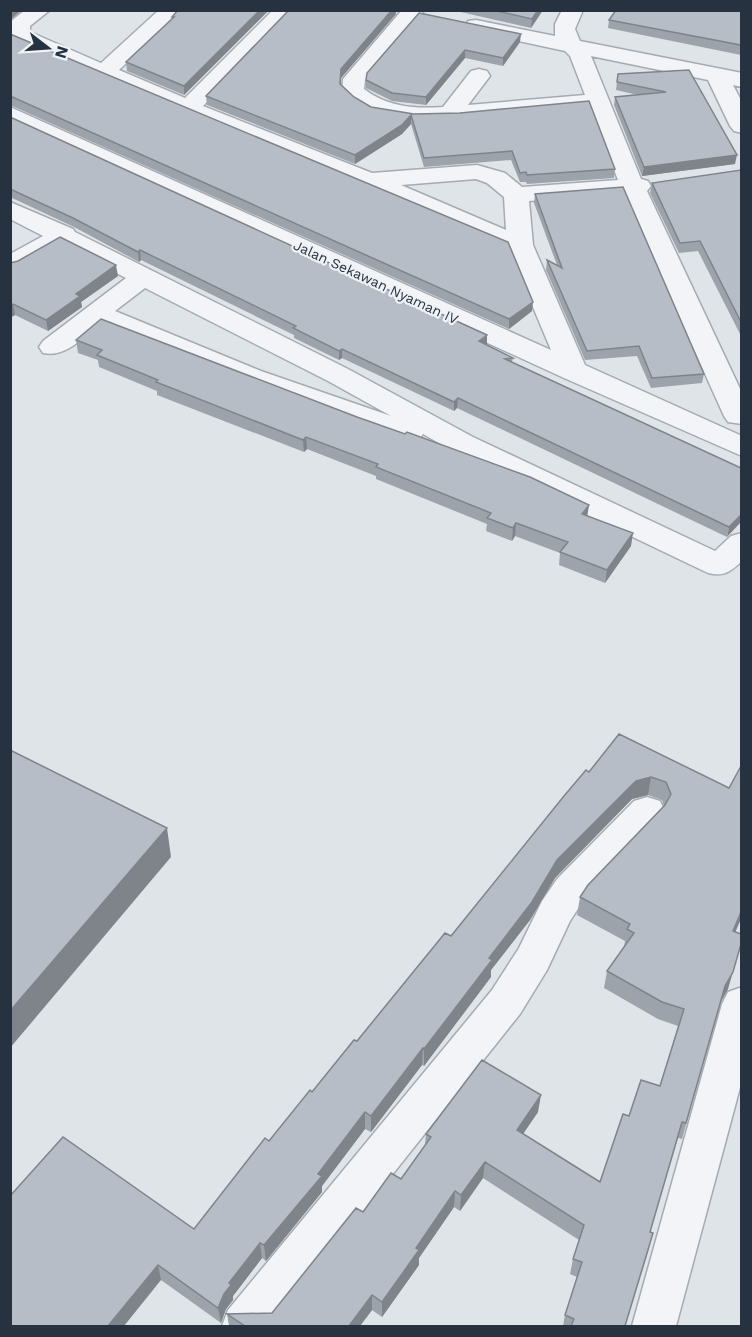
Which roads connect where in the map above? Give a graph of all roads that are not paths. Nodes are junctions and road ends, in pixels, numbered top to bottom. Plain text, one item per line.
1 (40, 10) edge
2 (143, 10) edge
3 (285, 10) edge
4 (409, 11) edge
5 (169, 13) edge
6 (465, 16) edge
7 (435, 17) edge
8 (570, 29) edge
9 (741, 66) edge
10 (105, 71) junction
11 (717, 75) junction
12 (479, 76) dead end
13 (741, 80) edge
14 (596, 101) junction
15 (188, 108) junction
16 (451, 112) junction
17 (10, 114) edge
18 (741, 126) edge
19 (370, 181) junction
20 (665, 182) edge
21 (632, 186) junction
22 (516, 195) junction
23 (10, 208) edge
24 (64, 234) junction
25 (520, 244) junction
26 (10, 266) edge
27 (144, 276) junction
28 (96, 313) junction
29 (53, 347) dead end
30 (574, 372) junction
31 (740, 416) edge
32 (689, 423) junction
33 (463, 444) junction
34 (741, 447) edge
35 (741, 543) edge
36 (647, 811) dead end
37 (741, 1005) edge
38 (244, 1326) edge
39 (654, 1326) edge

1 - 10 street
2 - 5 street
3 - 15 street
4 - 7 street
4 - 16 street
5 - 10 street
6 - 8 street
8 - 9 street
8 - 11 street
8 - 14 street
10 - 15 street
11 - 13 street
11 - 18 street
12 - 16 street
14 - 16 street
14 - 21 street
15 - 19 street
17 - 30 street, Jalan Sekawan Nyaman IV
19 - 22 street
19 - 25 street
20 - 21 street
21 - 22 street
21 - 31 street
22 - 25 street
23 - 24 street
24 - 26 street
24 - 27 street
25 - 30 street
27 - 28 street
27 - 33 street
28 - 29 street
28 - 33 street
30 - 32 street, Jalan Sekawan Nyaman IV
31 - 32 street
32 - 34 street, Jalan Sekawan Nyaman IV
33 - 35 street
36 - 38 street
37 - 39 street

